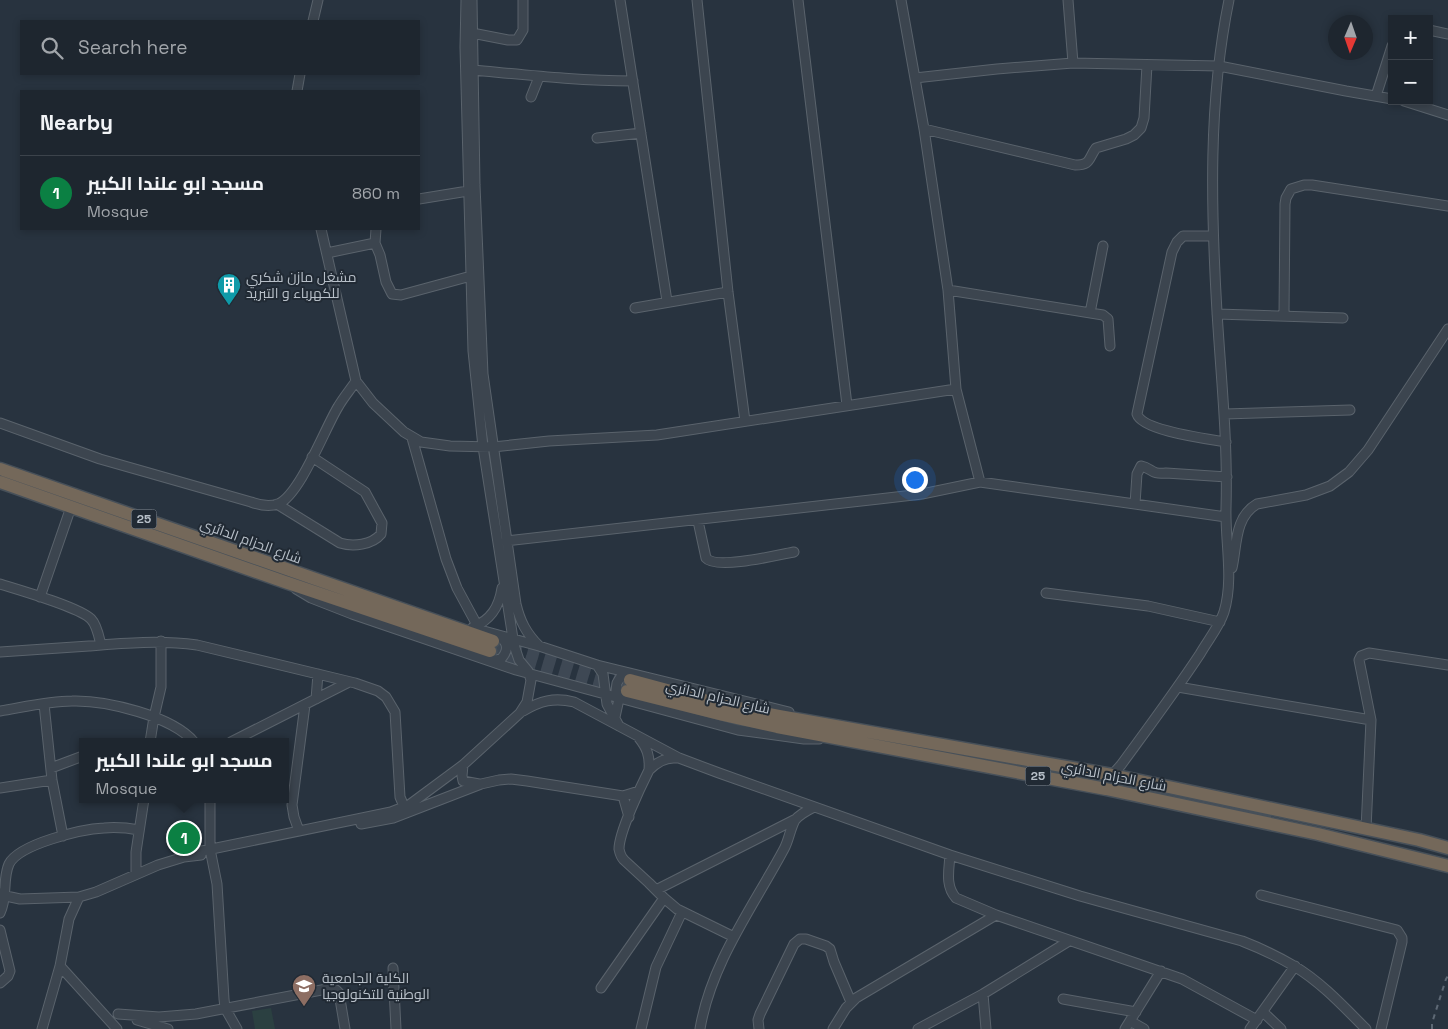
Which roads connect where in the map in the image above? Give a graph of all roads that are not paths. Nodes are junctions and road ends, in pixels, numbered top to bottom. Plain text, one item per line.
1 (318, 0) edge
2 (466, 0) edge
3 (472, 0) edge
4 (524, 0) edge
5 (620, 0) edge
6 (697, 0) edge
7 (798, 0) edge
8 (901, 0) edge
9 (1068, 0) edge
10 (1230, 0) edge
11 (313, 20) edge
12 (1433, 31) edge
13 (472, 33) junction
14 (1448, 34) edge
15 (1388, 58) edge
16 (1073, 63) junction
17 (1147, 65) junction
18 (1219, 66) junction
19 (474, 70) junction
20 (300, 75) edge
21 (539, 76) junction
22 (915, 78) junction
23 (633, 81) junction
24 (297, 90) edge
25 (1376, 96) junction
26 (532, 97) dead end
27 (1388, 98) edge
28 (1417, 105) edge
29 (1448, 115) edge
30 (924, 129) junction
31 (641, 134) junction
32 (597, 138) dead end
33 (468, 191) junction
34 (420, 199) edge
35 (1448, 206) edge
36 (321, 230) edge
37 (376, 230) edge
38 (1213, 236) junction
39 (375, 243) junction
40 (1103, 246) dead end
41 (327, 253) junction
42 (471, 276) junction
43 (948, 290) junction
44 (728, 292) junction
45 (668, 301) junction
46 (635, 308) dead end
47 (1090, 313) junction
48 (1217, 314) junction
49 (1284, 315) junction
50 (1343, 318) dead end
51 (1448, 329) edge
52 (1110, 346) dead end
53 (356, 381) junction
54 (956, 389) junction
55 (847, 405) junction
56 (1350, 410) dead end
57 (1225, 414) junction
58 (745, 421) junction
59 (0, 423) edge
60 (412, 438) junction
61 (1226, 442) junction
62 (483, 447) junction
63 (493, 447) junction
64 (312, 457) junction
65 (0, 469) edge
66 (1227, 477) junction
67 (0, 482) edge
68 (980, 482) junction
69 (277, 504) junction
70 (1135, 504) junction
71 (71, 507) junction
72 (1226, 517) junction
73 (698, 521) junction
74 (506, 542) junction
75 (794, 552) dead end
76 (504, 557) junction
77 (1228, 575) junction
78 (286, 576) junction
79 (504, 581) junction
80 (0, 584) edge
81 (1046, 593) dead end
82 (40, 597) junction
83 (1220, 622) junction
84 (475, 626) junction
85 (513, 639) junction
86 (161, 641) junction
87 (101, 645) junction
88 (539, 646) junction
89 (493, 647) junction
90 (0, 652) edge
91 (597, 665) junction
92 (1448, 665) edge
93 (516, 670) junction
94 (318, 674) junction
95 (530, 674) junction
96 (350, 682) junction
97 (626, 686) junction
98 (1178, 687) junction
99 (530, 690) junction
100 (605, 695) junction
101 (316, 699) junction
102 (44, 704) junction
103 (305, 705) junction
104 (0, 711) edge
105 (520, 713) junction
106 (154, 717) junction
107 (615, 717) junction
108 (1371, 720) junction
109 (619, 726) junction
110 (638, 736) junction
111 (151, 738) edge
112 (191, 738) edge
113 (239, 738) edge
114 (79, 758) edge
115 (679, 758) junction
116 (463, 765) junction
117 (51, 768) junction
118 (649, 770) junction
119 (1112, 775) junction
120 (52, 780) junction
121 (481, 784) junction
122 (0, 788) edge
123 (639, 791) junction
124 (623, 796) junction
125 (143, 803) edge
126 (210, 803) edge
127 (814, 807) junction
128 (405, 811) junction
129 (629, 817) junction
130 (796, 819) junction
131 (1366, 829) junction
132 (139, 830) junction
133 (299, 831) junction
134 (63, 836) junction
135 (1448, 848) edge
136 (210, 851) junction
137 (950, 855) junction
138 (1448, 866) edge
139 (136, 874) junction
140 (656, 890) junction
141 (3, 895) edge
142 (1262, 895) dead end
143 (79, 897) junction
144 (65, 898) junction
145 (664, 898) junction
146 (682, 912) junction
147 (0, 913) edge
148 (996, 915) junction
149 (69, 919) junction
150 (0, 930) edge
151 (734, 937) junction
152 (1068, 941) junction
153 (60, 966) junction
154 (1295, 966) junction
155 (393, 968) dead end
156 (1161, 971) junction
157 (0, 983) edge
158 (601, 988) dead end
159 (983, 994) junction
160 (1063, 999) dead end
161 (851, 1002) junction
162 (98, 1008) junction
163 (225, 1008) junction
164 (1136, 1012) junction
165 (1263, 1012) junction
166 (118, 1014) junction
167 (106, 1017) junction
168 (1257, 1020) junction
169 (1130, 1021) junction
170 (42, 1029) edge
171 (104, 1029) edge
172 (117, 1029) edge
173 (168, 1029) edge
174 (237, 1029) edge
175 (345, 1029) edge
176 (396, 1029) edge
177 (641, 1029) edge
178 (700, 1029) edge
179 (759, 1029) edge
180 (833, 1029) edge
181 (918, 1029) edge
182 (986, 1029) edge
183 (1125, 1029) edge
184 (1144, 1029) edge
185 (1250, 1029) edge
186 (1281, 1029) edge
187 (1366, 1029) edge
188 (1381, 1029) edge

1 - 11 street
2 - 33 street
3 - 13 street
4 - 13 street
5 - 23 street
6 - 44 street
7 - 55 street
8 - 22 street
9 - 16 street
10 - 18 street
12 - 14 street
13 - 19 street
15 - 25 street
16 - 17 street
16 - 22 street
17 - 18 street
17 - 30 street
18 - 25 street
18 - 38 street
19 - 21 street
19 - 63 street
20 - 24 street
21 - 23 street
21 - 26 street
22 - 30 street
23 - 31 street
25 - 27 street
28 - 29 street
30 - 43 street
31 - 32 street
31 - 45 street
33 - 34 street
33 - 42 street
35 - 49 street
36 - 41 street
37 - 39 street
38 - 48 street
38 - 61 street
39 - 41 street
39 - 42 street
40 - 47 street
41 - 53 street
42 - 62 street
43 - 47 street
43 - 54 street
44 - 45 street
44 - 58 street
45 - 46 street
47 - 52 street
48 - 49 street
48 - 57 street
49 - 50 street
51 - 77 street
53 - 60 street
53 - 64 street
54 - 55 street
54 - 68 street
55 - 58 street
56 - 57 street
57 - 61 street
58 - 63 street
59 - 69 street
60 - 62 street
60 - 84 street
61 - 66 street
62 - 63 street
62 - 76 street
63 - 74 street
64 - 69 street
64 - 69 street
65 - 78 highway, شارع الحزام الدائري / 25
66 - 70 street
66 - 72 street
67 - 71 highway, شارع الحزام الدائري / 25
68 - 70 street
68 - 73 street
70 - 72 street
71 - 78 highway, شارع الحزام الدائري / 25
71 - 82 street
72 - 77 street
73 - 74 street
73 - 75 street
74 - 76 street
76 - 79 street
76 - 88 street
77 - 83 street
78 - 84 street
78 - 89 highway, شارع الحزام الدائري / 25
78 - 89 street
79 - 84 street
79 - 85 street
80 - 82 street
81 - 83 street
82 - 87 street
83 - 98 street
84 - 89 street
85 - 88 street
85 - 89 street
85 - 95 street
86 - 87 street
86 - 94 street
86 - 106 street
87 - 90 street
88 - 91 street
89 - 93 street
91 - 97 street
91 - 100 street
92 - 108 street
93 - 95 street
93 - 99 street
94 - 96 street
94 - 101 street
95 - 99 street
95 - 100 street
96 - 101 street
96 - 128 street
97 - 100 street
97 - 107 street
97 - 119 highway, شارع الحزام الدائري / 25
97 - 138 highway, شارع الحزام الدائري / 25
98 - 108 street
98 - 119 street
99 - 105 street
100 - 107 street
101 - 103 street
102 - 104 street
102 - 106 street
102 - 117 street
103 - 113 street
103 - 133 street
105 - 109 street
105 - 116 street
106 - 111 street
106 - 112 street
107 - 109 street
108 - 131 street
109 - 110 street
110 - 115 street
110 - 118 street
114 - 117 street
115 - 118 street
115 - 127 street
116 - 121 street
116 - 128 street
117 - 120 street
118 - 123 street
119 - 131 highway, شارع الحزام الدائري / 25
120 - 122 street
120 - 134 street
121 - 124 street
121 - 128 street
123 - 124 street
123 - 129 street
124 - 129 street
125 - 132 street
126 - 136 street
127 - 130 street
127 - 137 street
128 - 133 street
128 - 136 street
129 - 140 street
130 - 140 street
130 - 151 street
131 - 135 highway, شارع الحزام الدائري / 25
132 - 134 street
132 - 139 street
133 - 136 street
134 - 141 street
136 - 139 street
136 - 163 street
137 - 148 street
137 - 154 street
139 - 143 street
140 - 145 street
141 - 144 street
141 - 147 street
142 - 188 street
143 - 144 street
143 - 149 street
144 - 149 street
145 - 146 street
145 - 158 street
146 - 151 street
146 - 177 street
148 - 152 street
148 - 161 street
149 - 153 street
150 - 157 street
151 - 178 street
152 - 156 street
152 - 159 street
153 - 162 street
153 - 170 street
154 - 165 street
154 - 187 street
155 - 176 street
156 - 164 street
156 - 168 street
159 - 181 street
159 - 182 street
160 - 164 street
161 - 179 street
161 - 180 street
162 - 166 street
162 - 167 street
163 - 166 street
163 - 174 street
163 - 175 street
164 - 169 street
165 - 168 street
165 - 186 street
166 - 173 street
167 - 171 street
167 - 172 street
168 - 185 street
169 - 183 street
169 - 184 street

